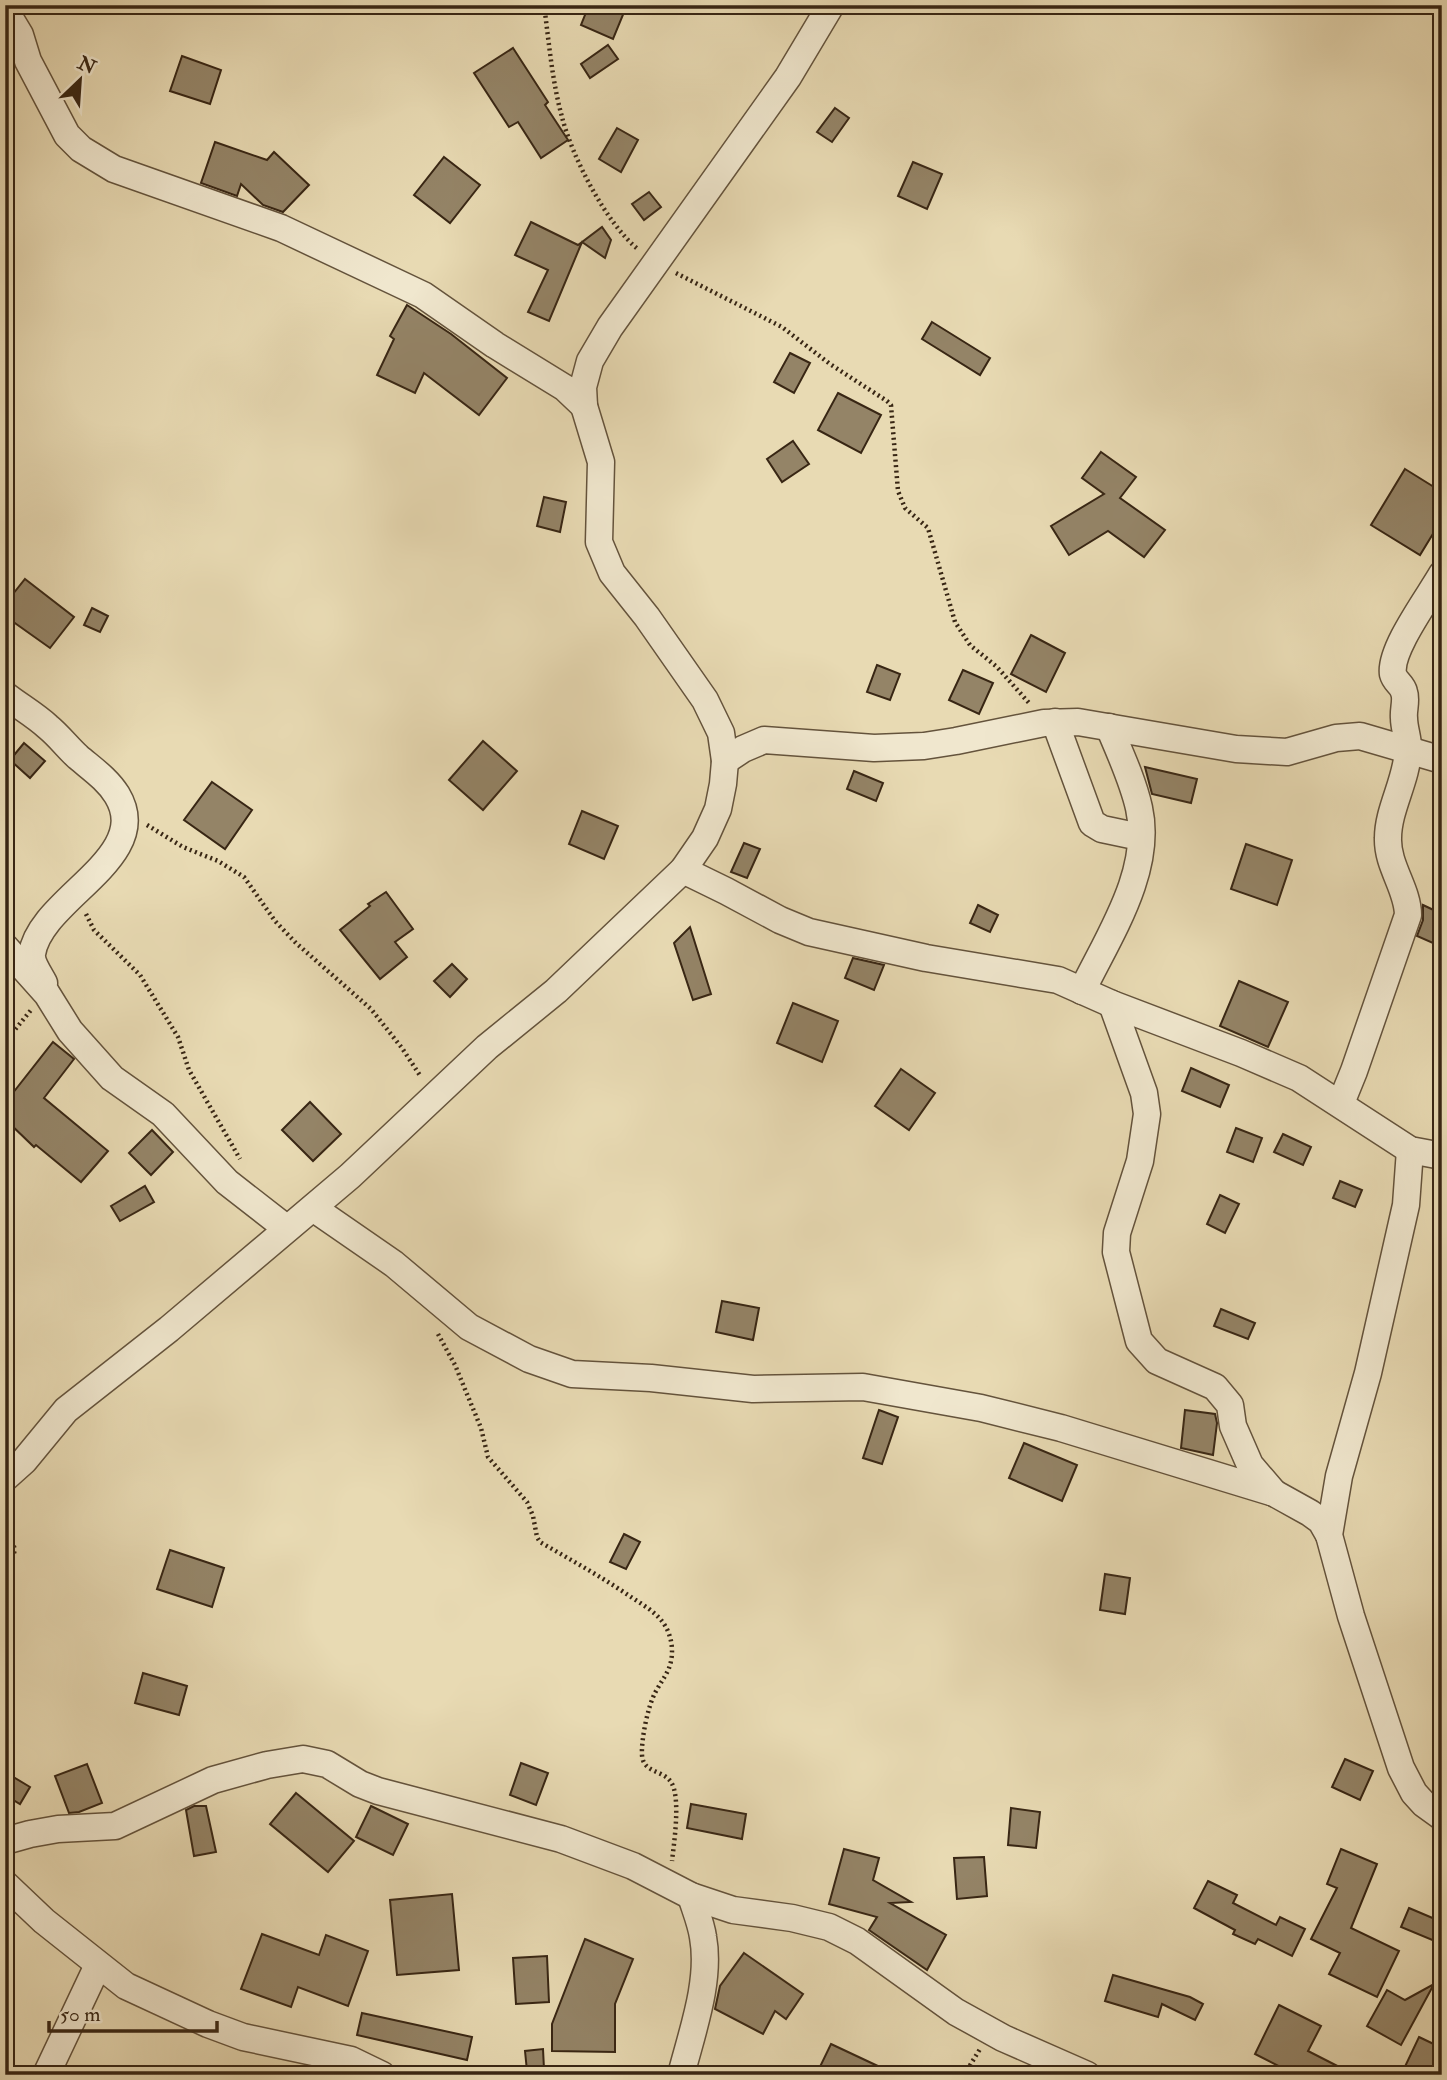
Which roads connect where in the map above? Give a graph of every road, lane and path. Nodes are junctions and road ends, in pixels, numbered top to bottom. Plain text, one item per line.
1 (544, 5) edge
2 (831, 5) edge
3 (5, 10) edge
4 (16, 60) edge
5 (657, 263) junction
6 (584, 406) junction
7 (1442, 574) edge
8 (5, 695) edge
9 (1050, 722) junction
10 (1109, 727) junction
11 (1408, 749) junction
12 (725, 761) junction
13 (1442, 761) edge
14 (123, 808) junction
15 (1140, 837) junction
16 (683, 870) junction
17 (84, 886) junction
18 (5, 947) edge
19 (1082, 991) junction
20 (47, 995) junction
21 (1112, 1004) junction
22 (5, 1042) edge
23 (434, 1098) junction
24 (1340, 1103) junction
25 (1410, 1150) junction
26 (1442, 1156) edge
27 (246, 1169) dead end
28 (313, 1208) junction
29 (286, 1228) junction
30 (424, 1291) junction
31 (5, 1478) edge
32 (1274, 1493) junction
33 (5, 1499) edge
34 (1329, 1535) junction
35 (5, 1579) edge
36 (1442, 1817) edge
37 (5, 1841) edge
38 (5, 1884) edge
39 (680, 1890) junction
40 (98, 1965) junction
41 (46, 2075) edge
42 (382, 2075) edge
43 (681, 2075) edge
44 (1087, 2075) edge

1 - 5 path
2 - 5 street
3 - 4 street
4 - 6 street
5 - 6 street
5 - 9 path
6 - 12 street
7 - 11 street
8 - 14 street
9 - 10 street
9 - 12 street
9 - 15 street
10 - 11 street
10 - 15 street
11 - 13 street
11 - 24 street
12 - 16 street
14 - 17 street
14 - 23 path
15 - 19 street
16 - 19 street
16 - 23 street
17 - 20 street
17 - 27 path
18 - 20 street
19 - 21 street
20 - 22 path
20 - 29 street
21 - 24 street
21 - 32 street
23 - 28 street
24 - 25 street
25 - 26 street
25 - 34 street
28 - 29 street
28 - 30 street
29 - 31 street
30 - 32 street
30 - 39 path
32 - 34 street
33 - 35 path
34 - 36 street
37 - 39 street
38 - 40 street
39 - 43 street
39 - 44 street
40 - 41 street
40 - 42 street

